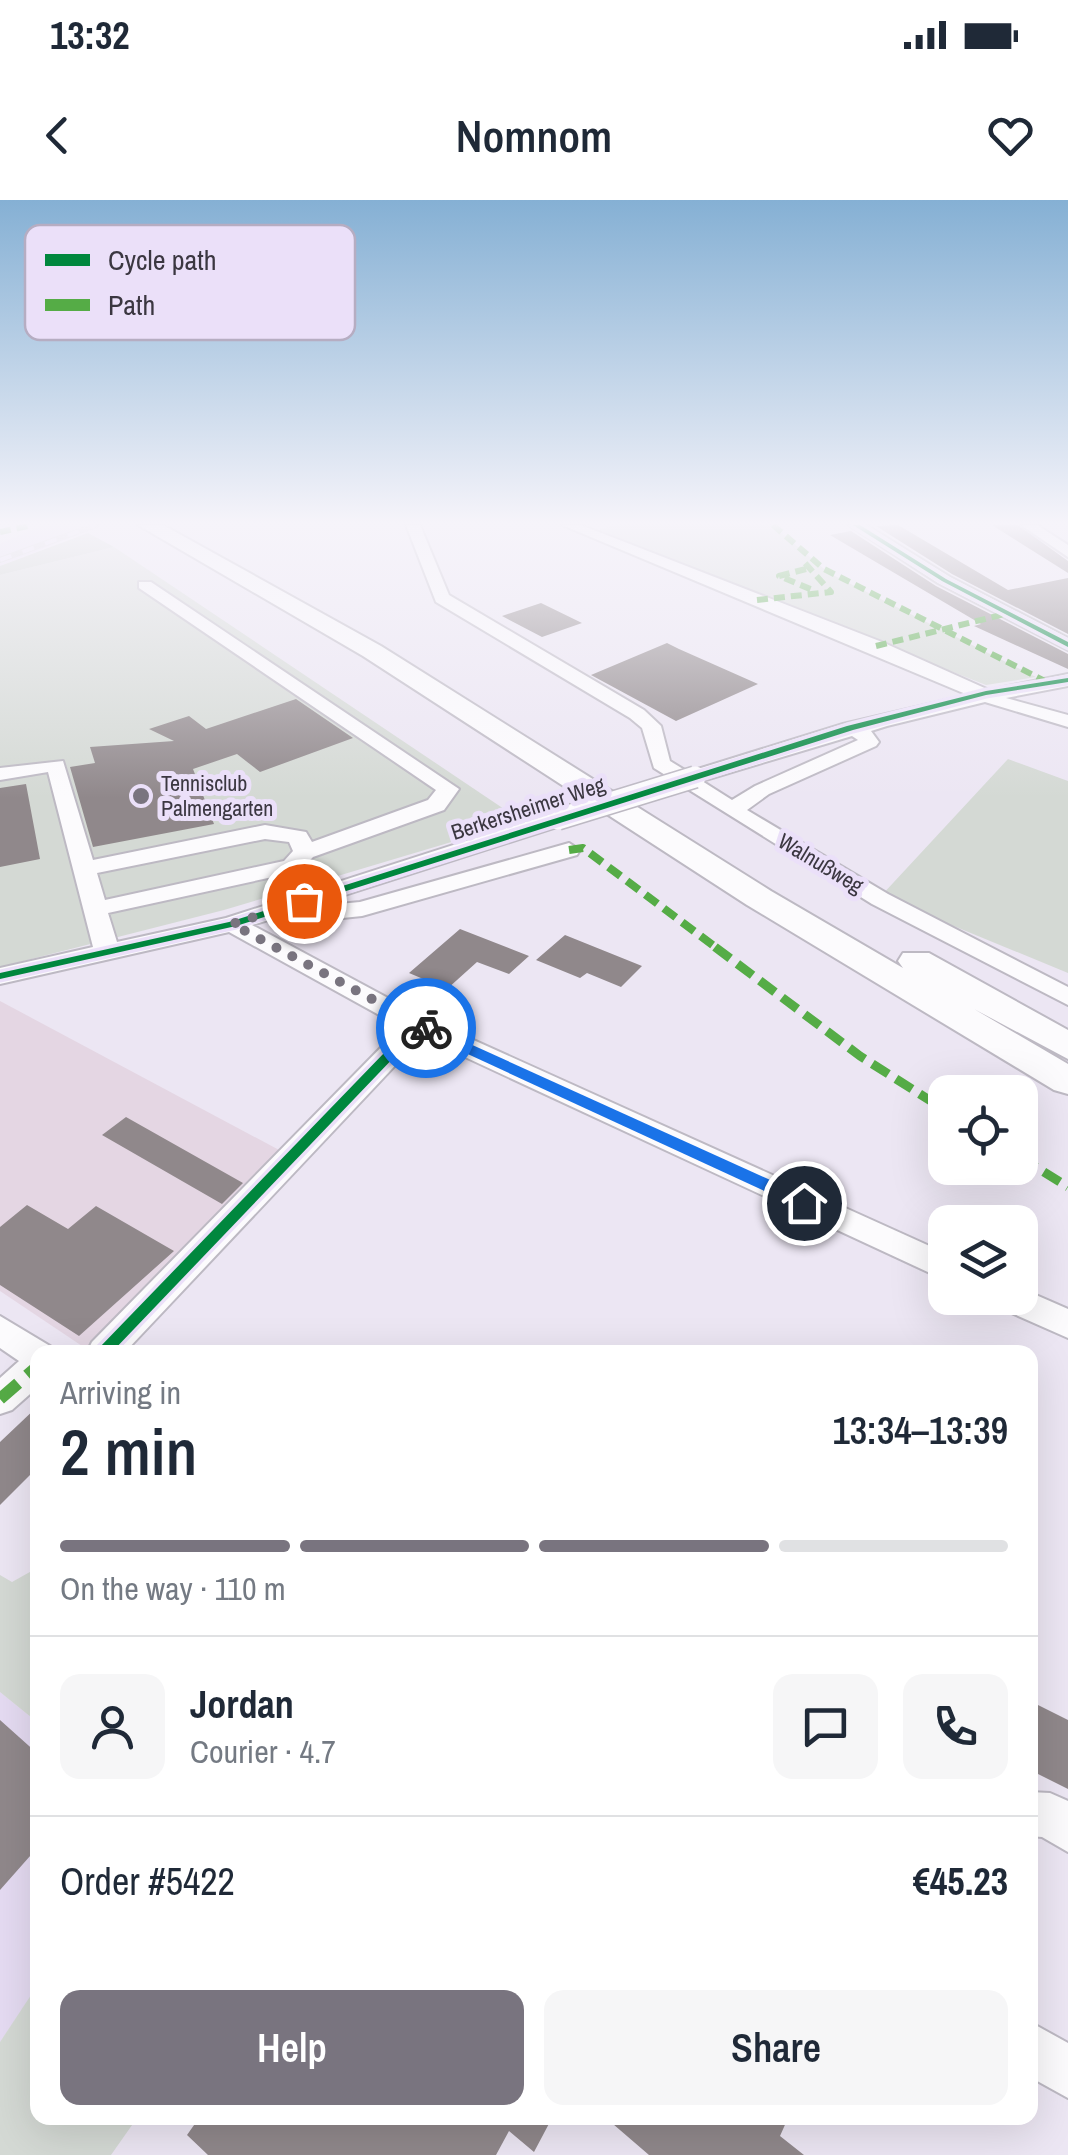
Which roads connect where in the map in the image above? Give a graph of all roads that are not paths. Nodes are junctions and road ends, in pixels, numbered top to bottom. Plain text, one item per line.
1 (190, 616) edge
2 (311, 616) edge
3 (347, 616) edge
4 (473, 616) edge
5 (795, 616) edge
6 (1013, 616) edge
7 (1068, 645) edge
8 (1068, 680) edge
9 (986, 694) junction
10 (1068, 721) edge
11 (850, 728) junction
12 (0, 774) edge
13 (732, 810) junction
14 (569, 850) dead end
15 (305, 852) junction
16 (84, 869) junction
17 (95, 909) junction
18 (232, 924) junction
19 (106, 952) junction
20 (0, 976) edge
21 (1068, 997) edge
22 (418, 1025) junction
23 (1068, 1046) edge
24 (1068, 1080) edge
25 (928, 1260) edge
26 (1038, 1311) edge
27 (1068, 1324) edge
28 (0, 1330) edge
29 (111, 1345) edge
30 (30, 1351) edge
31 (30, 1373) edge
32 (0, 1400) edge
33 (1038, 1814) edge
34 (1068, 1829) edge
35 (1038, 2052) edge
36 (1068, 2073) edge

1 - 15 street
2 - 24 highway
3 - 23 highway
4 - 13 street, Walnußweg
5 - 9 street
6 - 7 street
8 - 9 street, Berkersheimer Weg
9 - 10 street
9 - 11 street, Berkersheimer Weg
11 - 13 street
11 - 18 street, Berkersheimer Weg, bridge
12 - 16 street
13 - 21 street, Walnußweg
14 - 18 street
15 - 16 street
15 - 17 street
16 - 17 street
17 - 19 street
18 - 19 street, Berkersheimer Weg
18 - 22 street
19 - 20 street, Berkersheimer Weg
22 - 25 street
22 - 29 street
26 - 27 street
28 - 30 street
31 - 32 street
33 - 34 street
35 - 36 street

